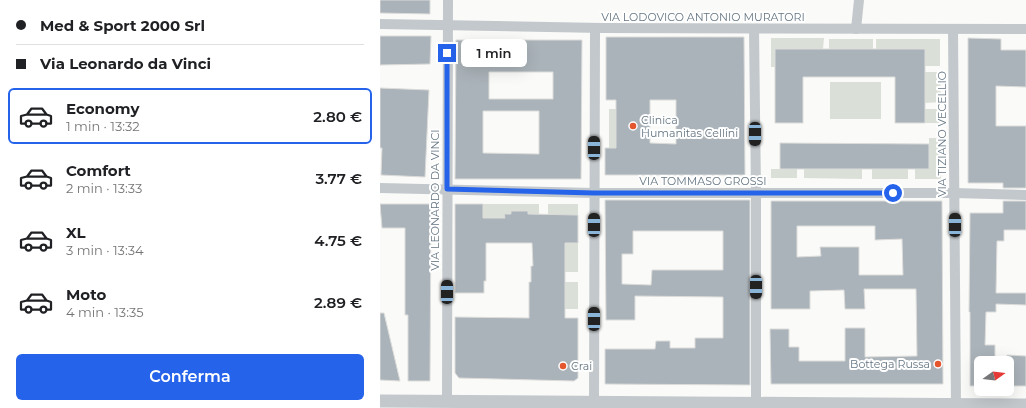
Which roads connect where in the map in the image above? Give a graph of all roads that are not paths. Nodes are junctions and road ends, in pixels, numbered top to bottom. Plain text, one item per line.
1 (448, 0) edge
2 (859, 0) edge
3 (380, 24) edge
4 (448, 25) junction
5 (594, 28) junction
6 (754, 29) junction
7 (856, 29) junction
8 (953, 29) junction
9 (1026, 29) edge
10 (380, 188) edge
11 (447, 189) junction
12 (594, 193) junction
13 (756, 193) junction
14 (954, 193) junction
15 (1026, 195) edge
16 (380, 401) edge
17 (447, 401) junction
18 (594, 405) edge
19 (756, 405) edge
20 (1026, 405) edge
21 (956, 406) edge

1 - 4 street, VIA LEONARDO DA VINCI
2 - 7 street
3 - 4 street, VIA LODOVICO ANTONIO MURATORI
4 - 5 street, VIA LODOVICO ANTONIO MURATORI
4 - 11 street, VIA LEONARDO DA VINCI
5 - 6 street, VIA LODOVICO ANTONIO MURATORI
5 - 12 street
6 - 7 street, VIA LODOVICO ANTONIO MURATORI
6 - 13 street
7 - 8 street, VIA LODOVICO ANTONIO MURATORI
8 - 9 street, VIA LODOVICO ANTONIO MURATORI
8 - 14 street, VIA TIZIANO VECELLIO
10 - 11 street, VIA TOMMASO GROSSI
11 - 12 street, VIA TOMMASO GROSSI
11 - 17 street, VIA LEONARDO DA VINCI
12 - 13 street, VIA TOMMASO GROSSI
12 - 18 street
13 - 14 street, VIA TOMMASO GROSSI
13 - 19 street
14 - 15 street, VIA TOMMASO GROSSI
14 - 21 street, VIA TIZIANO VECELLIO
16 - 17 street
17 - 18 street
18 - 19 street
19 - 21 street
20 - 21 street

